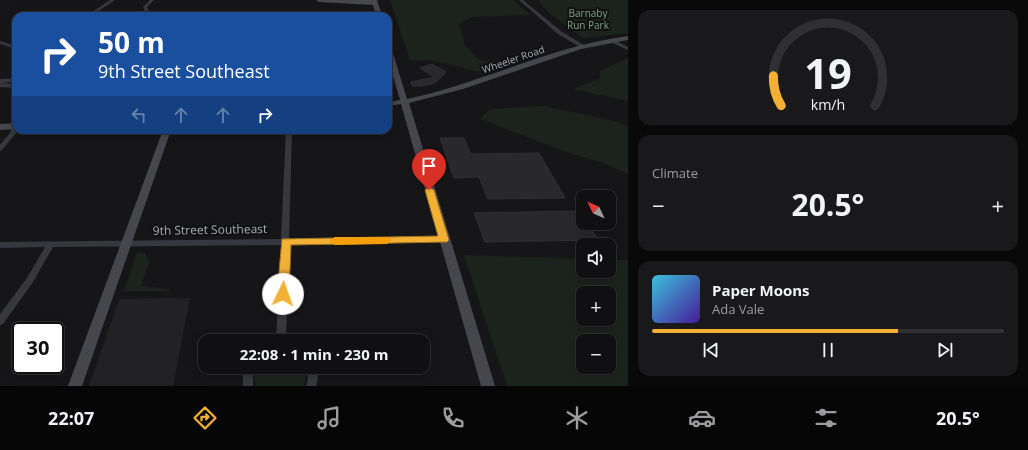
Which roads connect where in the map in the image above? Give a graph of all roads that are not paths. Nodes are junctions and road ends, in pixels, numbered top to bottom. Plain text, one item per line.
1 (113, 0) edge
2 (152, 0) edge
3 (319, 0) edge
4 (521, 0) edge
5 (374, 2) edge
6 (94, 12) edge
7 (147, 12) edge
8 (378, 12) edge
9 (628, 38) edge
10 (610, 40) junction
11 (0, 42) edge
12 (12, 43) edge
13 (7, 44) junction
14 (0, 45) edge
15 (12, 46) edge
16 (582, 46) junction
17 (628, 48) edge
18 (392, 61) edge
19 (0, 80) edge
20 (12, 80) edge
21 (0, 86) edge
22 (12, 86) edge
23 (404, 102) junction
24 (392, 104) edge
25 (12, 125) edge
26 (0, 127) edge
27 (12, 134) edge
28 (166, 134) edge
29 (289, 134) edge
30 (0, 149) edge
31 (444, 240) junction
32 (286, 242) junction
33 (126, 243) junction
34 (0, 244) edge
35 (51, 244) junction
36 (0, 321) edge
37 (281, 334) edge
38 (248, 374) edge
39 (313, 374) edge
40 (75, 386) edge
41 (248, 386) edge
42 (311, 386) edge
43 (488, 386) edge

1 - 6 street
2 - 7 street
3 - 5 main road
4 - 16 street
5 - 8 main road
9 - 10 main road, Wheeler Road
10 - 16 main road, Wheeler Road
10 - 17 street
11 - 13 street
12 - 13 street
13 - 14 street
13 - 15 street
16 - 23 main road, Wheeler Road
18 - 23 main road
19 - 20 street
21 - 22 street
23 - 24 main road, Wheeler Road
23 - 31 main road
25 - 26 main road
27 - 30 street
28 - 33 main road
29 - 32 street
31 - 32 street, 9th Street Southeast
31 - 43 main road
32 - 33 street, 9th Street Southeast
32 - 37 street
33 - 35 street, 9th Street Southeast
33 - 40 main road
34 - 35 street, 9th Street Southeast
35 - 36 street
38 - 41 street
39 - 42 street

